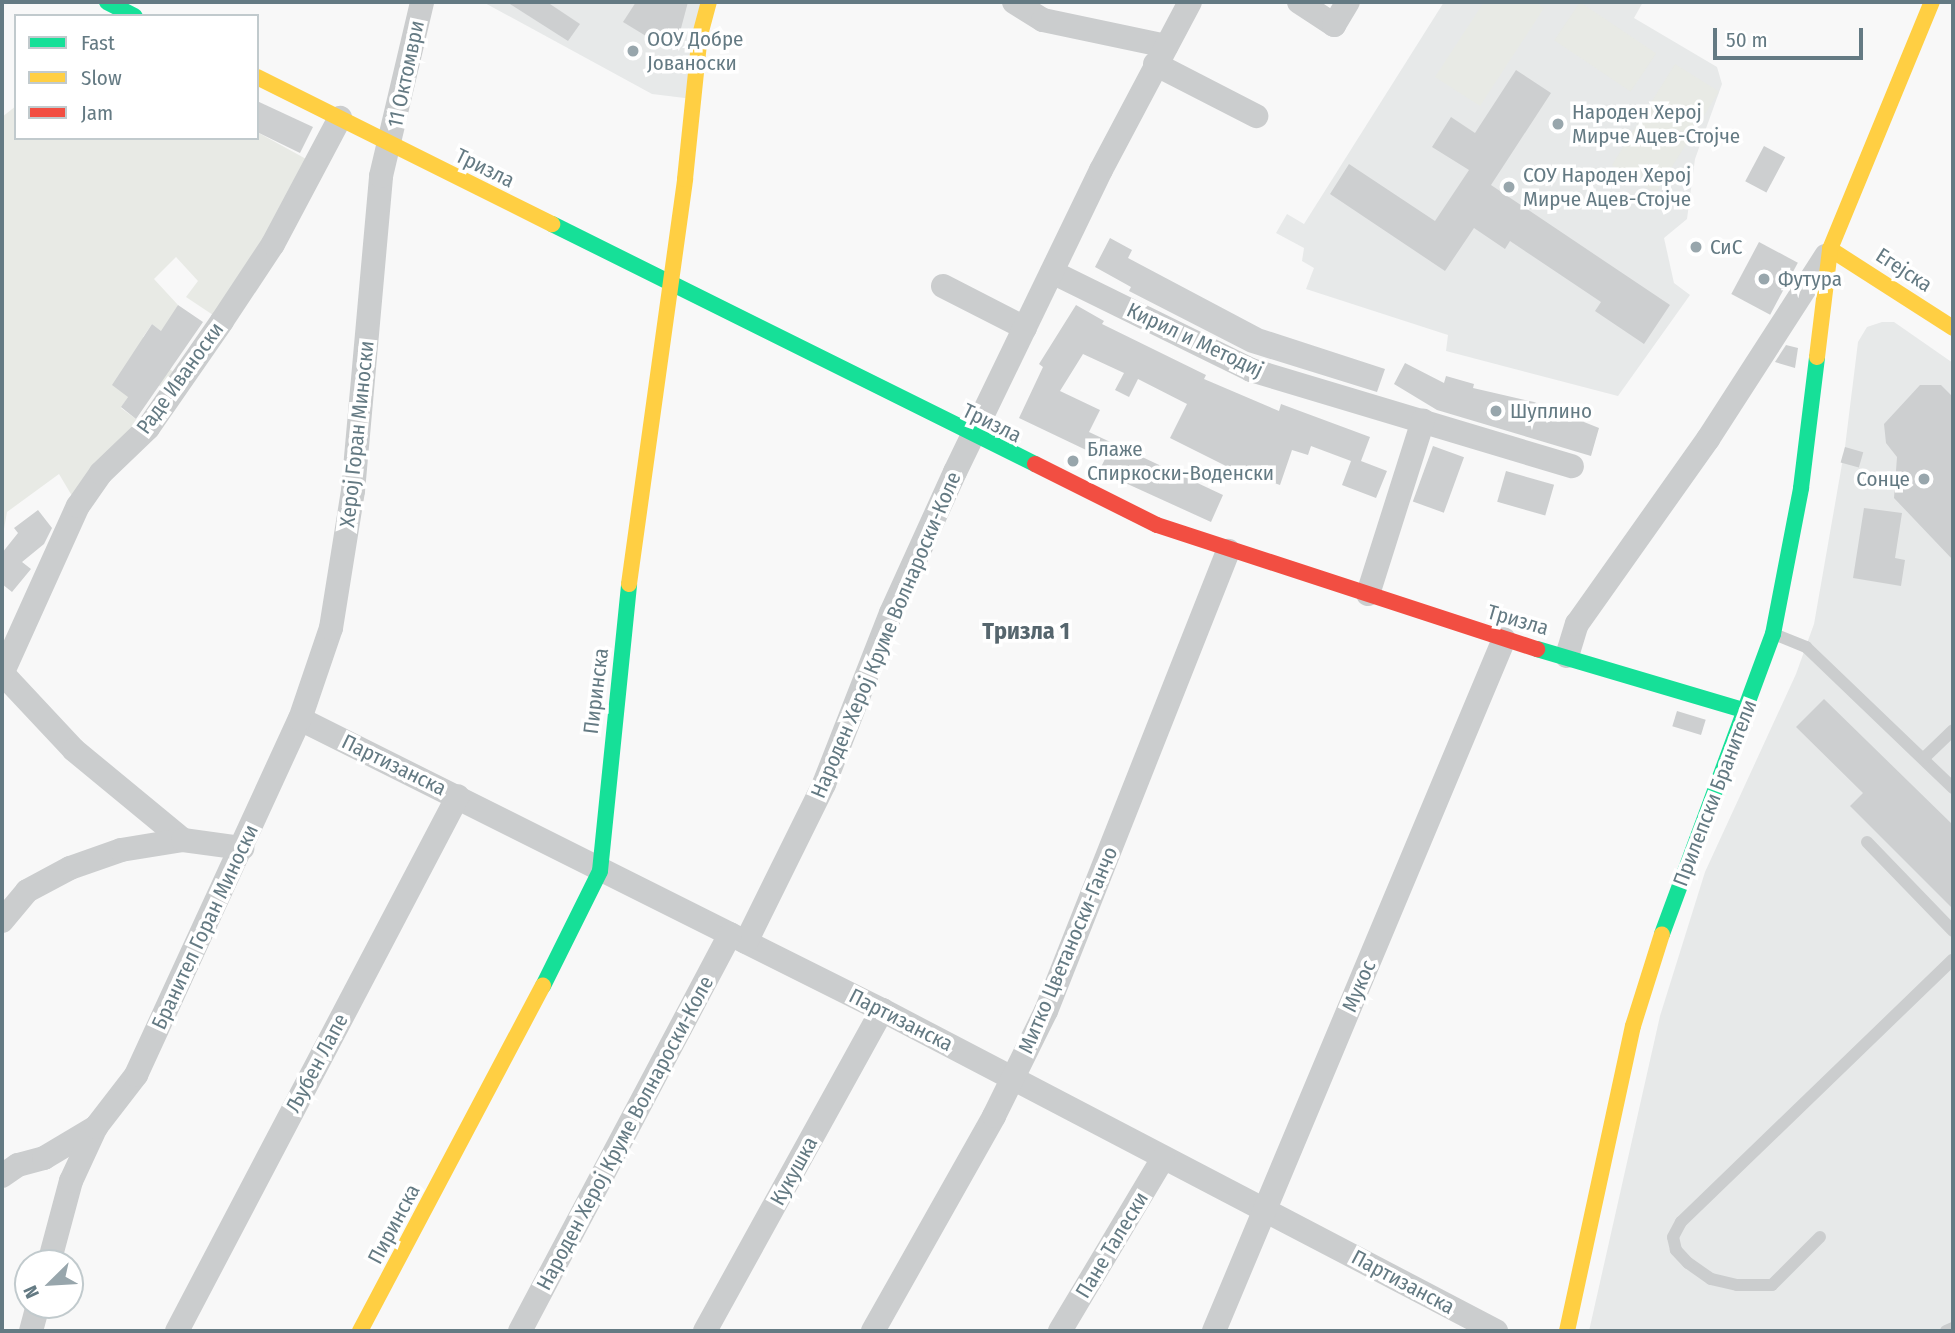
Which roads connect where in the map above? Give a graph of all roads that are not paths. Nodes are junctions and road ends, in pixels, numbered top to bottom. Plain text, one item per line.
1 (107, 2) edge
2 (422, 2) edge
3 (709, 2) edge
4 (1014, 2) edge
5 (1190, 2) edge
6 (1299, 2) edge
7 (1348, 2) edge
8 (1932, 2) edge
9 (131, 14) edge
10 (1161, 55) junction
11 (259, 78) edge
12 (1256, 116) dead end
13 (340, 118) junction
14 (391, 145) junction
15 (1830, 249) junction
16 (1052, 272) junction
17 (667, 282) junction
18 (943, 286) dead end
19 (1025, 328) junction
20 (1953, 328) edge
21 (1423, 421) junction
22 (972, 436) junction
23 (1572, 466) dead end
24 (1228, 551) junction
25 (1368, 594) junction
26 (1773, 634) junction
27 (1504, 639) junction
28 (1567, 656) junction
29 (2, 673) edge
30 (1746, 711) junction
31 (300, 719) junction
32 (1953, 730) edge
33 (1924, 758) junction
34 (1953, 788) edge
35 (458, 796) junction
36 (183, 840) junction
37 (1867, 842) dead end
38 (242, 848) junction
39 (600, 871) junction
40 (2, 921) edge
41 (1953, 931) edge
42 (738, 938) junction
43 (1953, 959) edge
44 (883, 1010) junction
45 (1014, 1077) junction
46 (96, 1127) junction
47 (1163, 1158) junction
48 (2, 1176) edge
49 (1266, 1209) junction
50 (1820, 1237) dead end
51 (53, 1249) edge
52 (1953, 1328) edge
53 (177, 1331) edge
54 (360, 1331) edge
55 (520, 1331) edge
56 (705, 1331) edge
57 (873, 1331) edge
58 (1060, 1331) edge
59 (1214, 1331) edge
60 (1496, 1331) edge
61 (1567, 1331) edge
62 (1946, 1331) edge

1 - 9 street
2 - 14 street, 11 Октомври
3 - 17 street, Пиринска
4 - 10 street
5 - 10 street, Народен Херој Круме Волнароски-Коле
6 - 7 street
8 - 15 street, Прилепски Бранители
10 - 12 street
10 - 16 street, Народен Херој Круме Волнароски-Коле
11 - 13 street, Тризла
13 - 14 street, Тризла
13 - 29 street, Раде Иваноски
14 - 17 street, Тризла
14 - 31 street, Херој Горан Миноски
15 - 20 street, Егејска
15 - 26 street, Прилепски Бранители
15 - 28 street, Прилепски Бранители
16 - 19 street, Народен Херој Круме Волнароски-Коле
16 - 21 street, Кирил и Методиј
17 - 22 street, Тризла
17 - 39 street, Пиринска
18 - 19 street
19 - 22 street, Народен Херој Круме Волнароски-Коле
21 - 23 street, Кирил и Методиј
21 - 25 street
22 - 24 street, Тризла
22 - 42 street, Народен Херој Круме Волнароски-Коле
24 - 25 street, Тризла
24 - 45 street, Митко Цветаноски-Ганчо
25 - 27 street, Тризла
26 - 30 street, Прилепски Бранители
26 - 33 lane
27 - 28 street, Тризла
27 - 49 street, Мукос
28 - 30 street, Тризла
29 - 36 street, Раде Иваноски
30 - 61 street, Прилепски Бранители
31 - 35 street, Партизанска
31 - 38 street, Бранител Горан Миноски
32 - 33 lane
33 - 34 lane
35 - 39 street, Партизанска
35 - 53 street, Љубен Лапе
36 - 38 street
36 - 40 street
37 - 41 lane
38 - 46 street, Бранител Горан Миноски
39 - 42 street, Партизанска
39 - 54 street, Пиринска
42 - 44 street, Партизанска
42 - 55 street, Народен Херој Круме Волнароски-Коле
43 - 50 lane
44 - 45 street, Партизанска
44 - 56 street, Кукушка
45 - 47 street, Партизанска
45 - 57 street, Митко Цветаноски-Ганчо
46 - 48 street, Бранител Горан Миноски
46 - 51 street, Бранител Горан Миноски
47 - 49 street, Партизанска
47 - 58 street, Пане Талески
49 - 59 street, Мукос
49 - 60 street, Партизанска
52 - 62 lane

